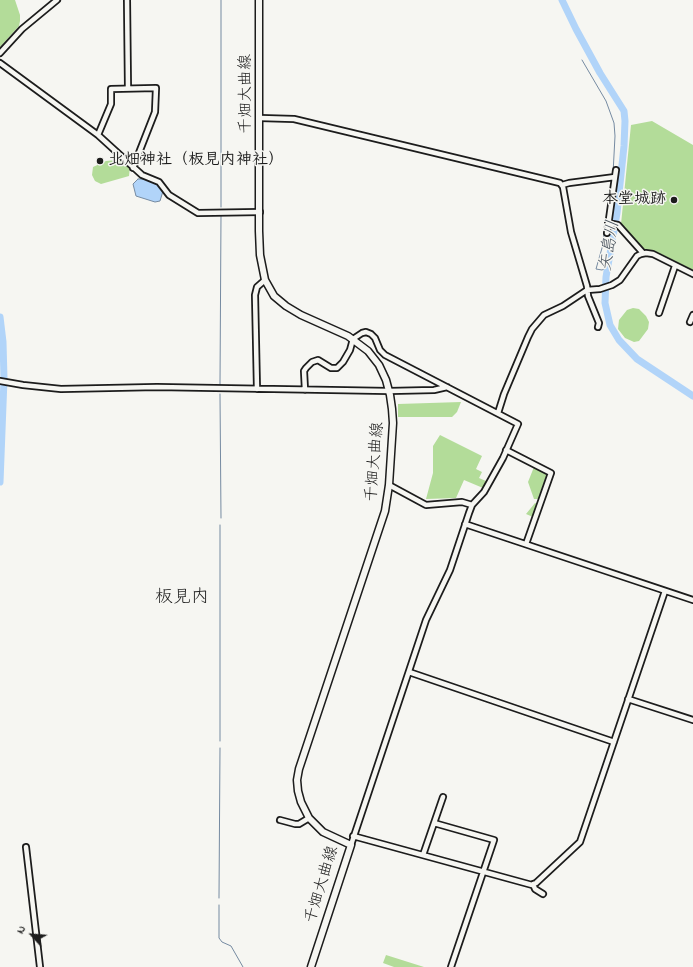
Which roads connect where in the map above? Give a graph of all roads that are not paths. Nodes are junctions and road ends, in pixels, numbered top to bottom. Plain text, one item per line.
1 (57, 0) edge
2 (127, 0) edge
3 (260, 0) edge
4 (0, 53) edge
5 (0, 62) edge
6 (128, 88) junction
7 (260, 118) junction
8 (98, 135) junction
9 (133, 168) junction
10 (616, 170) dead end
11 (615, 177) junction
12 (562, 185) junction
13 (260, 212) junction
14 (609, 223) junction
15 (607, 233) dead end
16 (642, 253) junction
17 (675, 266) junction
18 (693, 274) edge
19 (265, 280) junction
20 (587, 290) junction
21 (659, 313) dead end
22 (693, 315) edge
23 (690, 322) dead end
24 (598, 327) dead end
25 (353, 339) junction
26 (0, 381) edge
27 (447, 387) junction
28 (257, 389) junction
29 (305, 390) junction
30 (389, 391) junction
31 (498, 413) junction
32 (506, 450) junction
33 (389, 485) junction
34 (472, 505) junction
35 (465, 524) junction
36 (526, 544) junction
37 (665, 590) junction
38 (693, 600) edge
39 (409, 672) junction
40 (628, 699) junction
41 (693, 720) edge
42 (614, 742) junction
43 (443, 797) dead end
44 (309, 818) junction
45 (280, 820) dead end
46 (434, 823) junction
47 (353, 836) junction
48 (350, 845) junction
49 (26, 847) dead end
50 (423, 855) junction
51 (483, 872) junction
52 (533, 884) junction
53 (543, 894) dead end
54 (40, 967) edge
55 (311, 967) edge
56 (451, 967) edge

1 - 4 street
2 - 6 street
3 - 7 main road, 千畑大曲線
5 - 8 street
6 - 8 street
6 - 9 street
7 - 12 street
7 - 13 main road, 千畑大曲線
8 - 9 street
9 - 13 street
10 - 11 street
11 - 12 street
11 - 14 street
12 - 20 street
13 - 19 main road, 千畑大曲線
14 - 15 street
14 - 16 street
16 - 17 street
16 - 20 street
17 - 18 street
17 - 21 street
19 - 25 main road, 千畑大曲線
19 - 28 street
20 - 24 street
20 - 31 street
22 - 23 street
25 - 27 street
25 - 29 street
25 - 30 main road, 千畑大曲線
26 - 28 street
27 - 30 street
27 - 31 street
28 - 29 street
29 - 30 street
30 - 33 main road, 千畑大曲線
31 - 32 street
32 - 34 street
32 - 36 street
33 - 34 street
33 - 44 main road, 千畑大曲線
34 - 35 street
35 - 36 street
35 - 39 street
36 - 37 street
37 - 38 street
37 - 40 street
39 - 42 street
39 - 47 street
40 - 41 street
40 - 42 street
42 - 52 street
43 - 46 street
44 - 45 street
44 - 48 main road, 千畑大曲線
46 - 50 street
46 - 51 street
47 - 48 street
47 - 50 street
48 - 55 main road, 千畑大曲線
49 - 54 street
50 - 51 street
51 - 52 street
51 - 56 street
52 - 53 street

